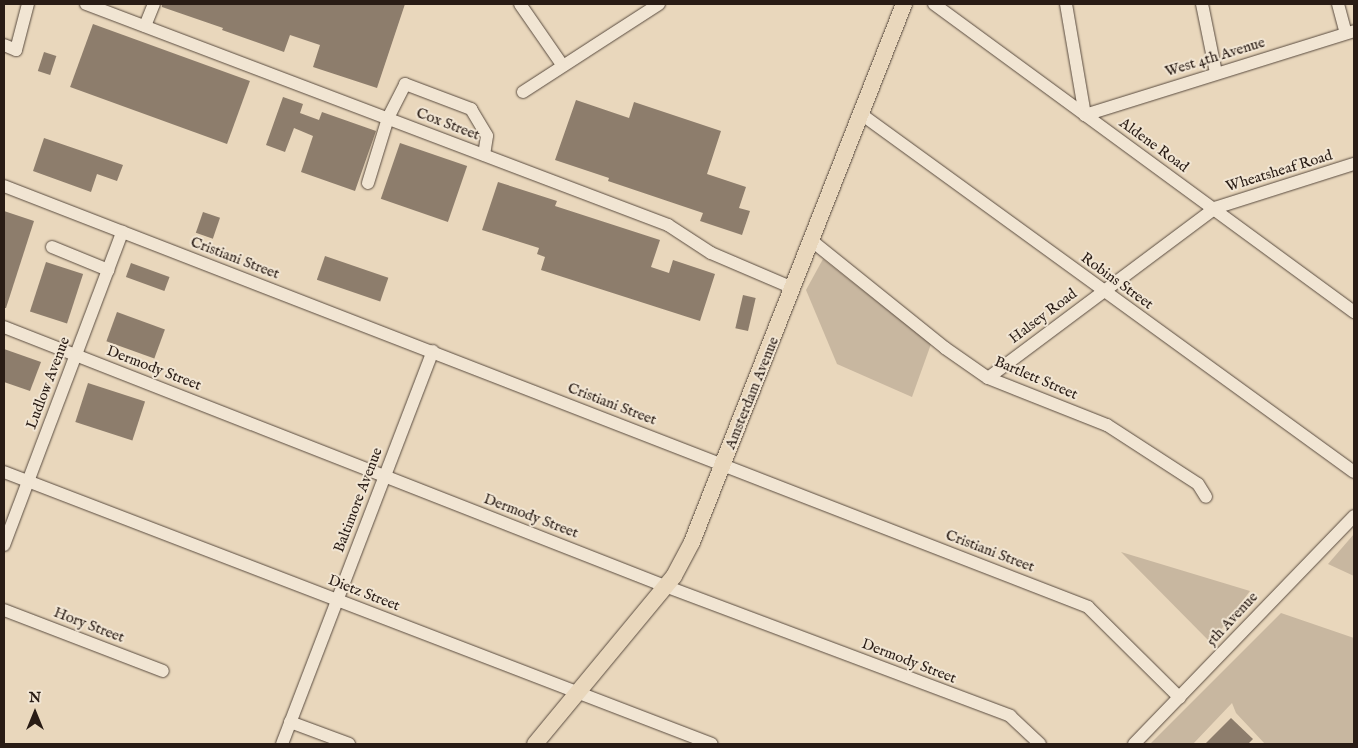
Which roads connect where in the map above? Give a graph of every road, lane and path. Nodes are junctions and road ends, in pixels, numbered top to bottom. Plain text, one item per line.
1 (28, 4) edge
2 (86, 4) edge
3 (154, 4) edge
4 (520, 4) edge
5 (659, 4) edge
6 (904, 4) edge
7 (934, 4) edge
8 (1066, 4) edge
9 (1202, 4) edge
10 (1338, 4) edge
11 (112, 8) edge
12 (145, 26) junction
13 (1350, 32) edge
14 (4, 45) edge
15 (563, 66) junction
16 (1216, 73) junction
17 (523, 92) dead end
18 (861, 114) junction
19 (1085, 115) junction
20 (388, 118) junction
21 (484, 155) junction
22 (1354, 164) edge
23 (368, 183) dead end
24 (4, 186) edge
25 (1213, 209) junction
26 (122, 232) junction
27 (812, 241) junction
28 (52, 247) dead end
29 (108, 270) junction
30 (793, 288) junction
31 (1103, 292) junction
32 (1354, 312) edge
33 (4, 327) edge
34 (433, 351) junction
35 (76, 355) junction
36 (988, 378) junction
37 (723, 465) junction
38 (4, 472) edge
39 (1354, 472) edge
40 (385, 476) junction
41 (28, 481) junction
42 (1206, 497) dead end
43 (1354, 516) edge
44 (4, 545) edge
45 (665, 586) junction
46 (337, 600) junction
47 (4, 610) edge
48 (163, 671) dead end
49 (579, 693) junction
50 (1180, 698) junction
51 (290, 722) junction
52 (282, 744) edge
53 (349, 744) edge
54 (535, 744) edge
55 (712, 744) edge
56 (1040, 744) edge
57 (1134, 744) edge

1 - 14 street
2 - 11 street, Cox Street
3 - 12 street
4 - 15 street
5 - 15 street
6 - 18 main road, Amsterdam Avenue
7 - 19 street, Aldene Road
8 - 19 street
9 - 16 street
10 - 13 street
11 - 12 street, Cox Street
12 - 20 street, Cox Street
13 - 16 street, West 4th Avenue
15 - 17 street
16 - 19 street, West 4th Avenue
18 - 27 main road, Amsterdam Avenue
18 - 31 street, Robins Street
19 - 25 street, Aldene Road
20 - 21 street, Cox Street
20 - 21 street
20 - 23 street
21 - 30 street, Cox Street
22 - 25 street, Wheatsheaf Road
24 - 26 street, Cristiani Street
25 - 31 street, Halsey Road
25 - 32 street, Aldene Road
26 - 29 street, Ludlow Avenue
26 - 34 street, Cristiani Street
27 - 30 main road, Amsterdam Avenue
27 - 36 street, Bartlett Street
28 - 29 street
29 - 35 street, Ludlow Avenue
30 - 37 main road, Amsterdam Avenue
31 - 36 street, Halsey Road
31 - 39 street, Robins Street
33 - 35 street, Dermody Street
34 - 37 street, Cristiani Street
34 - 40 street, Baltimore Avenue
35 - 40 street, Dermody Street
35 - 41 street, Ludlow Avenue
36 - 42 street, Bartlett Street
37 - 45 main road, Amsterdam Avenue
37 - 50 street, Cristiani Street
38 - 41 street, Dietz Street
40 - 45 street, Dermody Street
40 - 46 street, Baltimore Avenue
41 - 44 street, Ludlow Avenue
41 - 46 street, Dietz Street
43 - 50 street, 5th Avenue
45 - 49 main road, Amsterdam Avenue
45 - 56 street, Dermody Street
46 - 49 street, Dietz Street
46 - 51 street, Baltimore Avenue
47 - 48 street, Hory Street
49 - 54 main road, Amsterdam Avenue
49 - 55 street, Dietz Street
50 - 57 street, 5th Avenue
51 - 52 street, Baltimore Avenue
51 - 53 street

